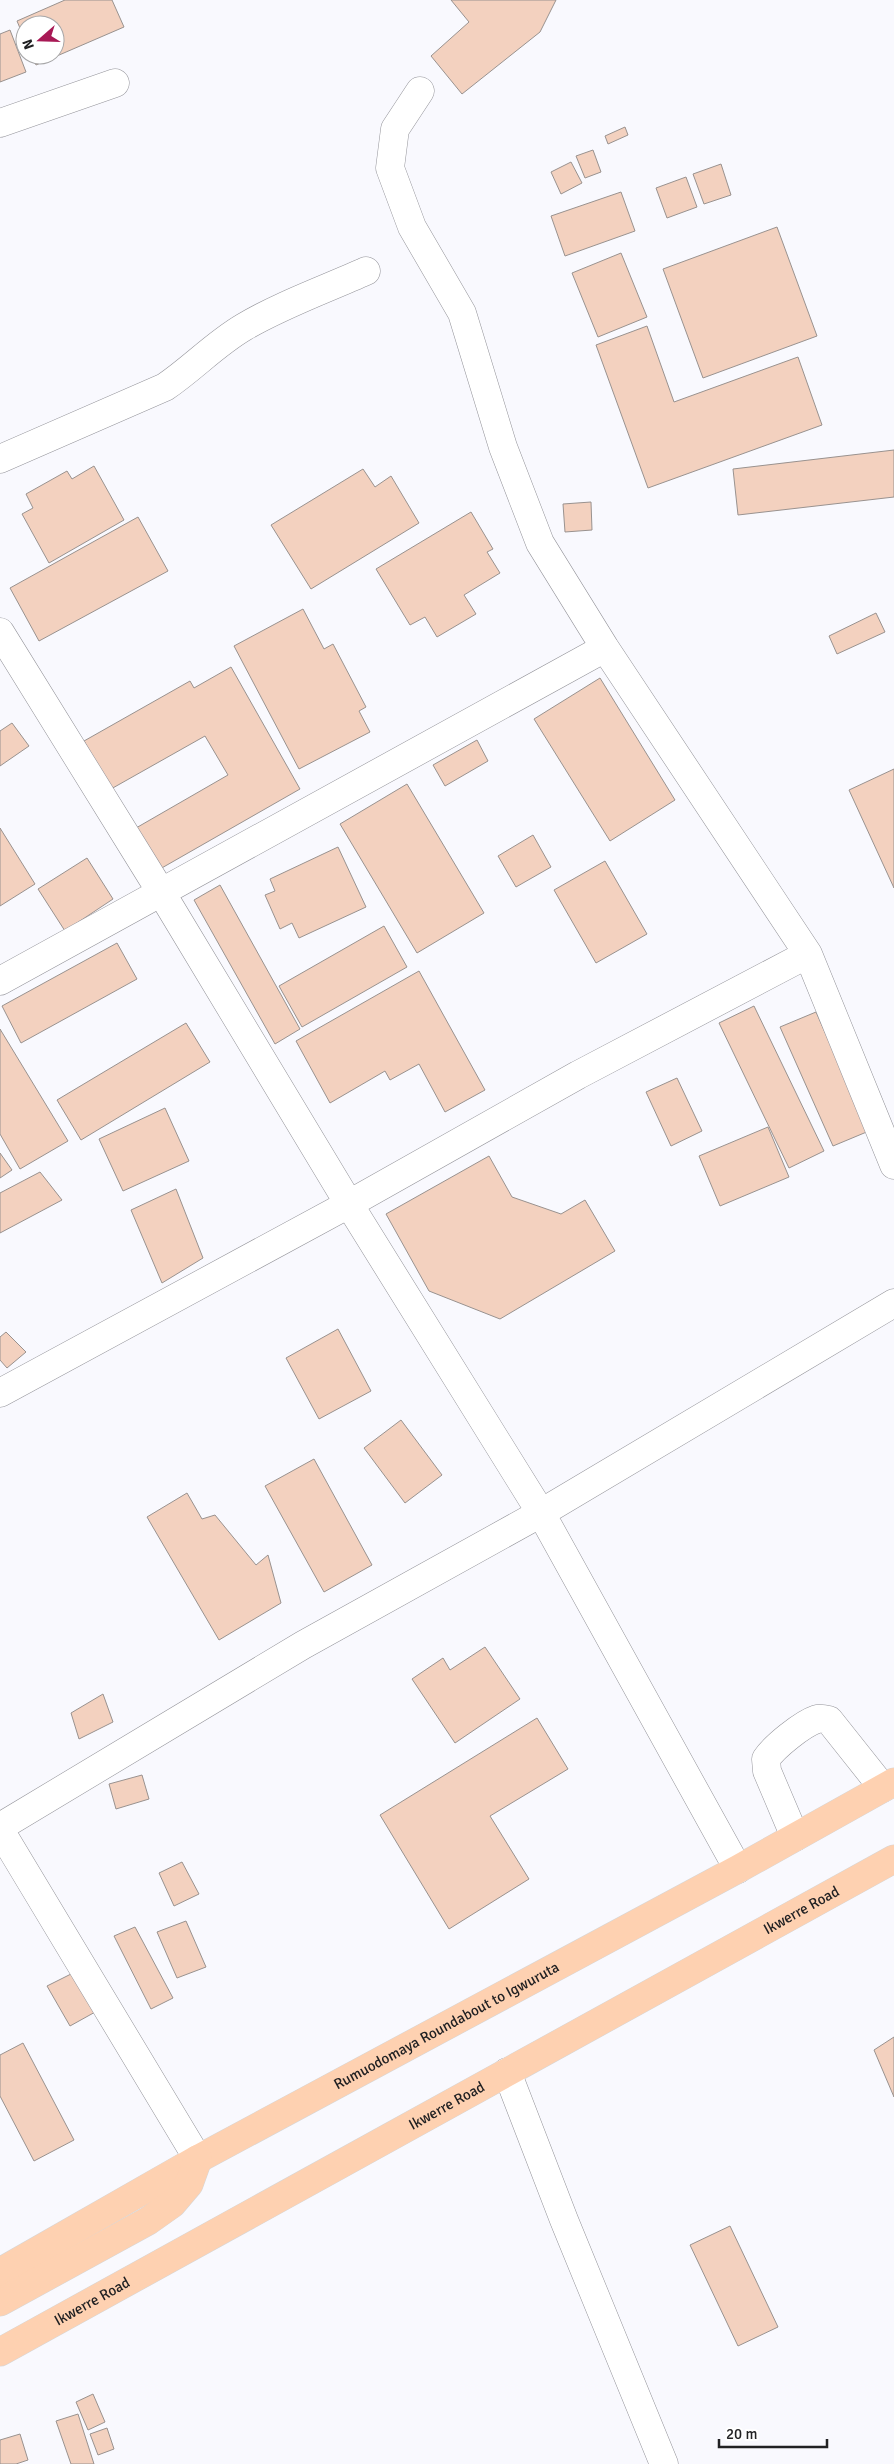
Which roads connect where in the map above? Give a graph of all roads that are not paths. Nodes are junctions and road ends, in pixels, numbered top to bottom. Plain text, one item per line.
1 (114, 83) dead end
2 (420, 91) dead end
3 (0, 123) edge
4 (366, 271) dead end
5 (0, 459) edge
6 (0, 632) edge
7 (605, 648) junction
8 (161, 892) junction
9 (808, 954) junction
10 (0, 980) edge
11 (894, 1166) edge
12 (349, 1204) junction
13 (894, 1303) edge
14 (0, 1393) edge
15 (541, 1513) junction
16 (889, 1785) edge
17 (0, 1828) edge
18 (795, 1838) junction
19 (894, 1859) edge
20 (738, 1869) junction
21 (507, 2072) junction
22 (198, 2159) junction
23 (0, 2272) edge
24 (0, 2302) edge
25 (0, 2352) edge
26 (664, 2464) edge

1 - 3 street
2 - 7 street
4 - 5 street
6 - 8 street
7 - 8 street
7 - 9 street
8 - 10 street
8 - 12 street
9 - 11 street
9 - 12 street
12 - 14 street
12 - 15 street
13 - 15 street
15 - 17 street
15 - 20 street
16 - 18 main road, Rumuodomaya Roundabout to Igwuruta
16 - 18 street
17 - 22 street
18 - 20 main road, Rumuodomaya Roundabout to Igwuruta
19 - 21 main road, Ikwerre Road
20 - 22 main road, Rumuodomaya Roundabout to Igwuruta
21 - 25 main road, Ikwerre Road
21 - 26 street
22 - 23 main road, Rumuodomaya Roundabout to Igwuruta
22 - 24 main road

